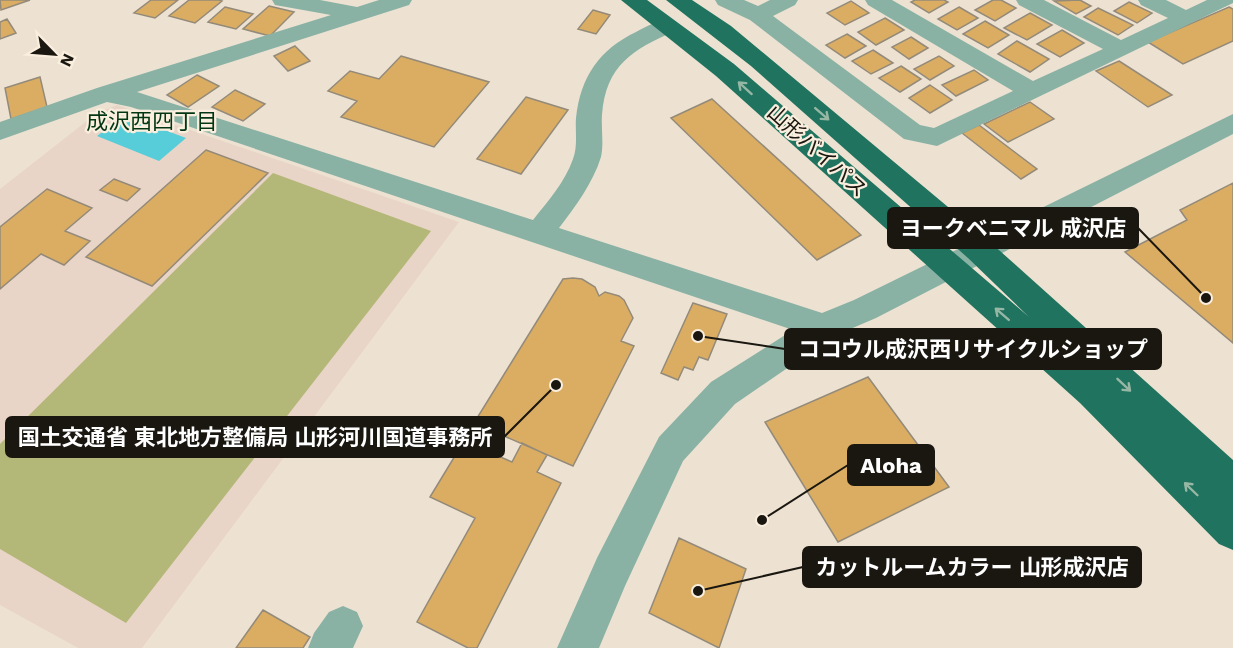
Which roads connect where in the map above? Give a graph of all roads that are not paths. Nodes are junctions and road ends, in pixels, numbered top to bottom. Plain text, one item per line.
1 (283, 0) edge
2 (401, 0) edge
3 (632, 0) edge
4 (726, 0) edge
5 (787, 0) edge
6 (876, 0) edge
7 (1027, 0) edge
8 (1149, 0) edge
9 (1224, 0) edge
10 (672, 13) edge
11 (361, 14) junction
12 (758, 15) junction
13 (1186, 18) junction
14 (1121, 49) junction
15 (1032, 91) junction
16 (106, 94) junction
17 (1233, 123) edge
18 (0, 131) edge
19 (540, 232) junction
20 (979, 250) junction
21 (947, 267) junction
22 (823, 327) junction
23 (1233, 485) edge
24 (1233, 530) edge
25 (578, 648) edge

1 - 11 street
2 - 11 street
3 - 10 highway, 山形バイパス
4 - 12 street
5 - 12 street
6 - 15 street
7 - 14 street
8 - 13 street
9 - 13 street
10 - 19 street
10 -> 20 highway, 山形バイパス
21 -> 10 highway, 山形バイパス
11 - 16 street
12 - 15 street
13 - 14 street
14 - 15 street
16 - 18 street
16 - 19 street
17 - 20 street
19 - 22 street
20 - 21 street
20 -> 23 highway, 山形バイパス
21 - 22 street
24 -> 21 highway, 山形バイパス
22 - 25 street

